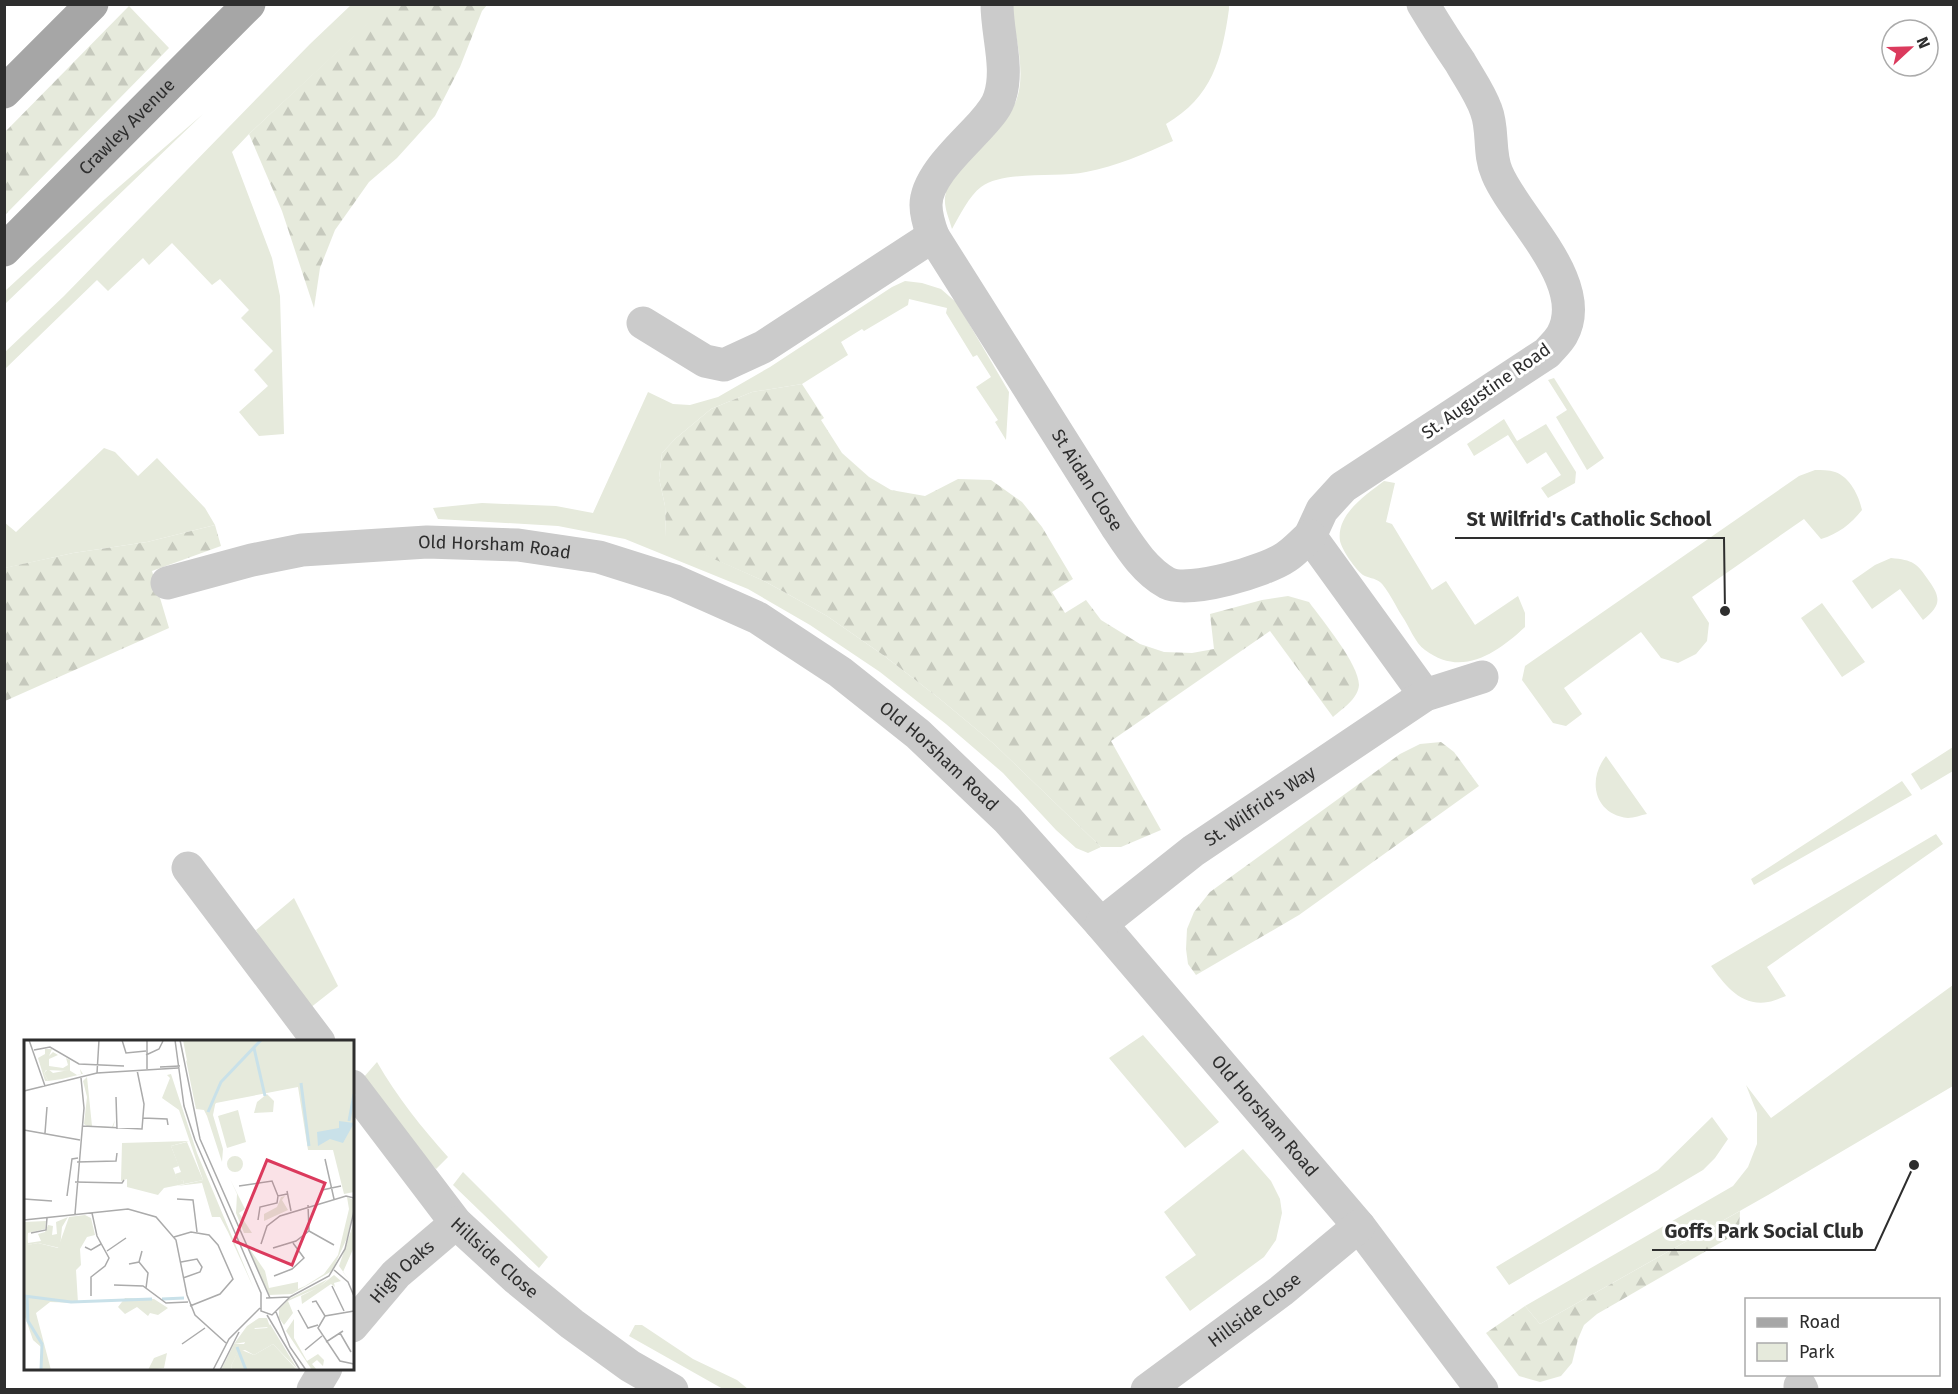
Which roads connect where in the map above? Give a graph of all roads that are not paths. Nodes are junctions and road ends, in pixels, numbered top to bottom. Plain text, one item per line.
1 (92, 4) edge
2 (249, 4) edge
3 (997, 4) edge
4 (1423, 4) edge
5 (4, 92) edge
6 (933, 236) junction
7 (4, 250) edge
8 (643, 323) dead end
9 (1310, 536) junction
10 (167, 583) dead end
11 (1482, 677) dead end
12 (1425, 695) junction
13 (188, 868) dead end
14 (1101, 924) junction
15 (318, 1040) edge
16 (354, 1089) edge
17 (456, 1223) junction
18 (1359, 1226) junction
19 (354, 1324) edge
20 (325, 1370) edge
21 (313, 1389) edge
22 (672, 1389) edge
23 (1147, 1389) edge
24 (1482, 1389) edge

1 - 5 main road
2 - 7 main road, Crawley Avenue
3 - 6 street, St Aidan Close
4 - 9 street, St. Augustine Road
6 - 8 street
6 - 9 street, St Aidan Close
9 - 12 street
10 - 14 street, Old Horsham Road
11 - 12 street, St. Wilfrid's Way
12 - 14 street, St. Wilfrid's Way
13 - 15 street
14 - 18 street, Old Horsham Road
16 - 17 street, Hillside Close
17 - 19 street, High Oaks
17 - 22 street, Hillside Close
18 - 23 street, Hillside Close
18 - 24 street, Old Horsham Road
20 - 21 street

